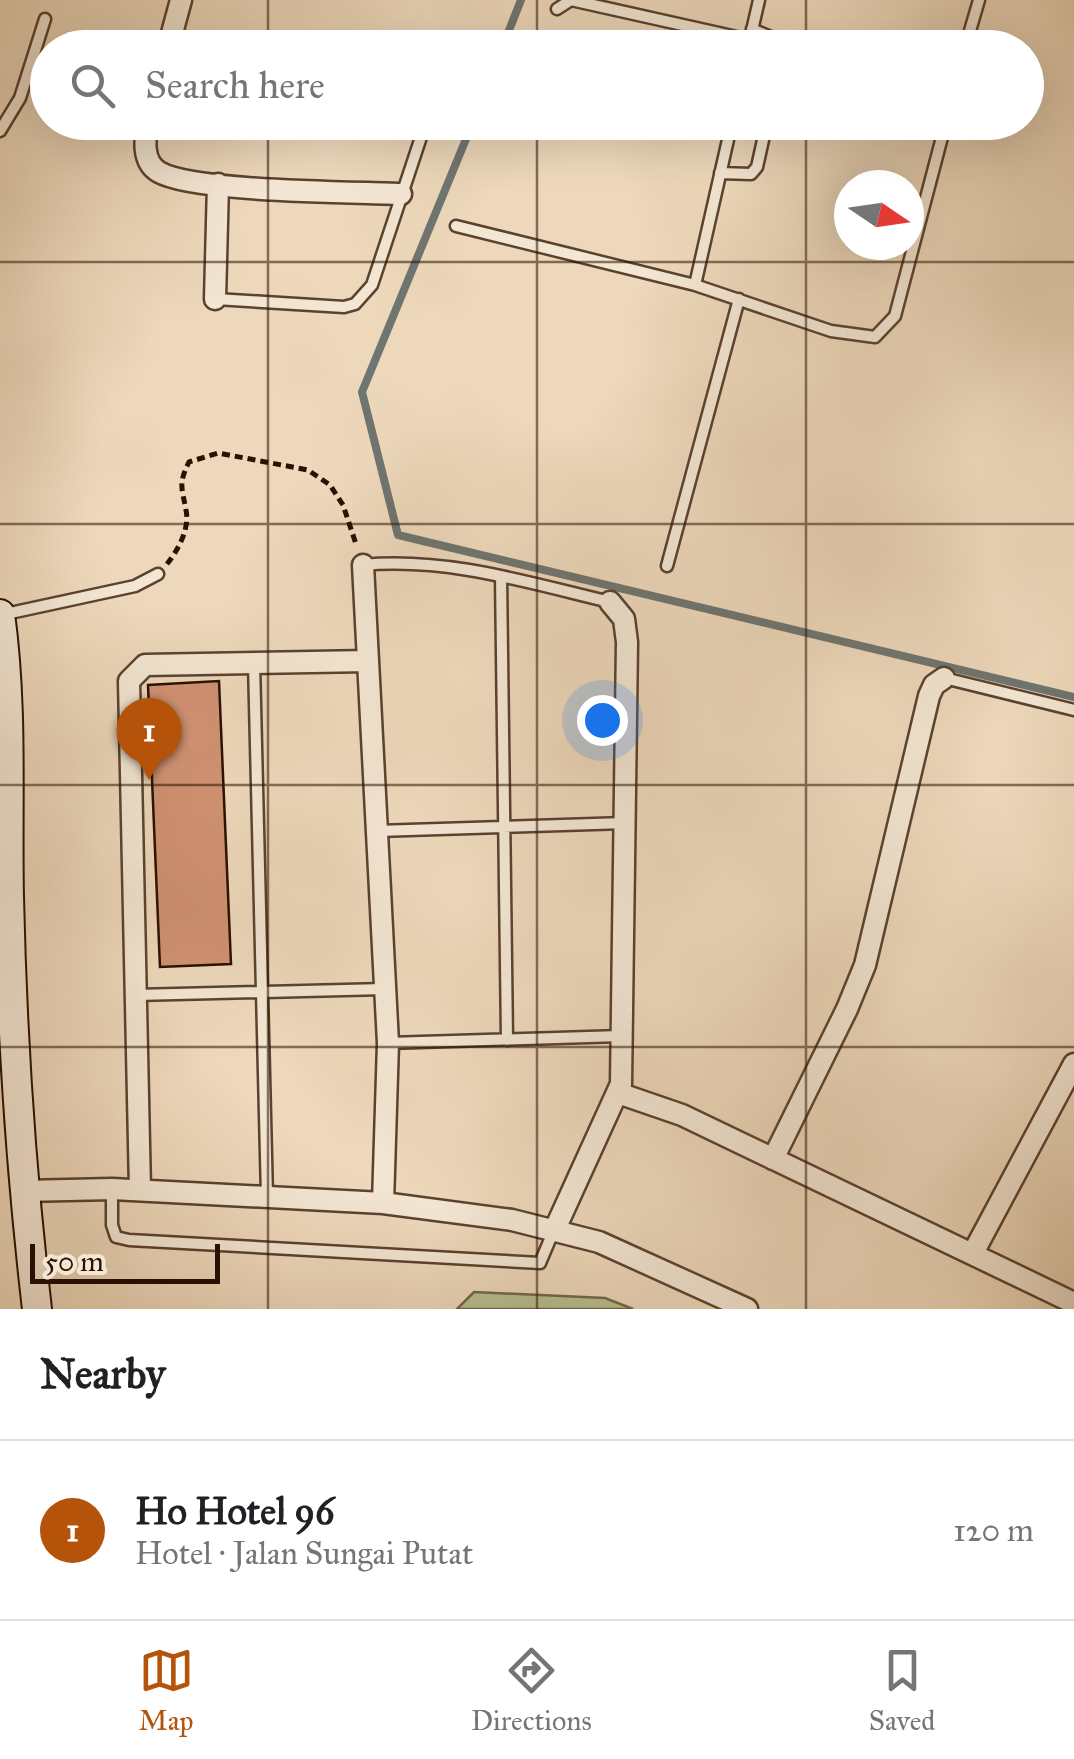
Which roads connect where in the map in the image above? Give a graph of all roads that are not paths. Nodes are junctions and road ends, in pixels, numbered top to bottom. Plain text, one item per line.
1 (180, 0) edge
2 (759, 0) edge
3 (978, 0) edge
4 (556, 9) dead end
5 (45, 20) dead end
6 (42, 30) edge
7 (172, 30) edge
8 (709, 30) edge
9 (752, 30) edge
10 (970, 30) edge
11 (30, 67) edge
12 (0, 131) edge
13 (147, 140) edge
14 (420, 140) edge
15 (728, 140) edge
16 (763, 140) edge
17 (941, 140) edge
18 (720, 173) junction
19 (218, 184) junction
20 (401, 194) junction
21 (456, 226) dead end
22 (695, 285) junction
23 (215, 299) joint
24 (738, 299) junction
25 (363, 565) joint
26 (667, 566) dead end
27 (158, 574) road end
28 (501, 576) junction
29 (610, 602) joint
30 (0, 615) edge
31 (368, 660) junction
32 (254, 661) junction
33 (944, 678) joint
34 (1074, 710) edge
35 (624, 823) junction
36 (505, 826) junction
37 (377, 831) junction
38 (4, 844) edge
39 (385, 989) junction
40 (262, 992) junction
41 (136, 996) junction
42 (622, 1036) junction
43 (507, 1040) junction
44 (388, 1043) junction
45 (1074, 1064) edge
46 (618, 1093) junction
47 (773, 1159) junction
48 (112, 1189) junction
49 (140, 1190) junction
50 (23, 1192) junction
51 (267, 1197) junction
52 (383, 1203) junction
53 (555, 1229) junction
54 (974, 1253) junction
55 (1074, 1303) edge
56 (37, 1309) edge
57 (747, 1309) edge

1 - 7 street
2 - 9 lane
3 - 10 lane
4 - 8 lane
5 - 6 lane
11 - 12 lane
13 - 19 street
14 - 20 lane
15 - 18 lane
16 - 18 lane
17 - 24 lane
18 - 22 lane
19 - 20 street
19 - 23 street
20 - 23 lane
21 - 22 lane
22 - 24 lane
24 - 26 lane
25 - 28 lane
25 - 31 street
27 - 30 lane
28 - 29 lane
28 - 36 lane
29 - 35 street
30 - 38 main road
31 - 32 street
31 - 37 street
32 - 40 lane
32 - 41 street
33 - 34 lane
33 - 47 street
35 - 36 lane
35 - 42 street
36 - 37 lane
36 - 43 lane
37 - 39 street
38 - 50 main road
39 - 40 lane
39 - 44 street
40 - 41 lane
40 - 51 lane
41 - 49 street
42 - 43 lane
42 - 46 street
43 - 44 lane
44 - 52 street
45 - 54 street
46 - 47 street
46 - 53 street
47 - 54 street
48 - 49 street
48 - 50 street
48 - 53 lane
49 - 51 street
50 - 56 main road
51 - 52 street
52 - 53 street
53 - 57 street
54 - 55 street

